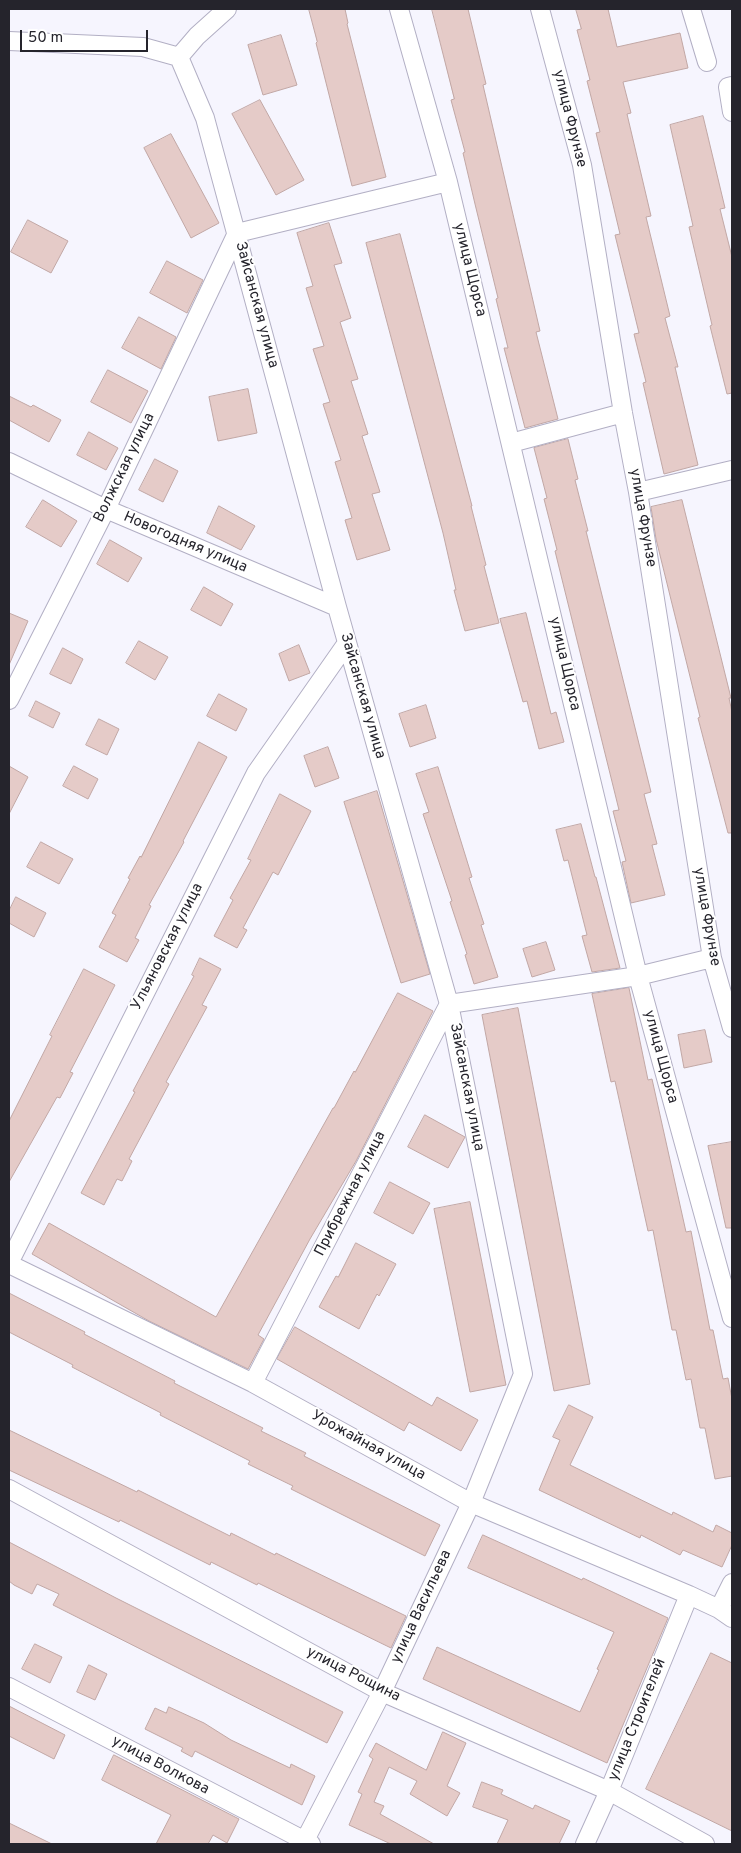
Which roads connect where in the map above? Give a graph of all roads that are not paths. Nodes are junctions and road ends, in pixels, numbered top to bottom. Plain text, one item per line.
1 (227, 9) edge
2 (399, 9) edge
3 (540, 9) edge
4 (690, 9) edge
5 (9, 41) edge
6 (179, 57) junction
7 (707, 62) dead end
8 (730, 87) edge
9 (732, 112) edge
10 (448, 182) junction
11 (236, 233) junction
12 (623, 413) junction
13 (511, 443) junction
14 (9, 462) edge
15 (732, 470) edge
16 (638, 492) junction
17 (106, 509) junction
18 (336, 607) junction
19 (347, 643) junction
20 (14, 677) edge
21 (9, 700) edge
22 (712, 958) junction
23 (638, 976) junction
24 (449, 1004) junction
25 (732, 1028) edge
26 (9, 1264) edge
27 (732, 1318) edge
28 (254, 1383) junction
29 (9, 1489) edge
30 (471, 1503) junction
31 (732, 1583) edge
32 (689, 1595) junction
33 (726, 1613) edge
34 (9, 1687) edge
35 (382, 1692) junction
36 (609, 1791) junction
37 (306, 1843) edge
38 (584, 1844) edge
39 (705, 1844) edge

1 - 6 street
2 - 10 street, улица Щорса
3 - 12 street, улица Фрунзе
4 - 7 street
5 - 6 street
6 - 11 street, Зайсанская улица
8 - 9 street
10 - 11 street
10 - 13 street, улица Щорса
11 - 17 street, Волжская улица
11 - 18 street, Зайсанская улица
12 - 13 street
12 - 16 street, улица Фрунзе
13 - 23 street, улица Щорса
14 - 17 street, Новогодняя улица
15 - 16 street
16 - 22 street, улица Фрунзе
17 - 18 street, Новогодняя улица
17 - 20 street, Волжская улица
18 - 19 street, Зайсанская улица
19 - 24 street, Зайсанская улица
19 - 26 street, Ульяновская улица
20 - 21 street, Волжская улица
22 - 23 street
22 - 25 street, улица Фрунзе
23 - 24 street
23 - 27 street, улица Щорса
24 - 28 street, Прибрежная улица
24 - 30 street, Зайсанская улица
26 - 28 street, Урожайная улица
28 - 30 street, Урожайная улица
29 - 35 street, улица Рощина
30 - 32 street, Урожайная улица
30 - 35 street, улица Васильева
31 - 33 street
32 - 33 street, Урожайная улица
32 - 36 street, улица Строителей
34 - 37 street, улица Волкова
35 - 36 street, улица Рощина
35 - 37 street, улица Васильева
36 - 38 street, улица Строителей
36 - 39 street, улица Рощина

